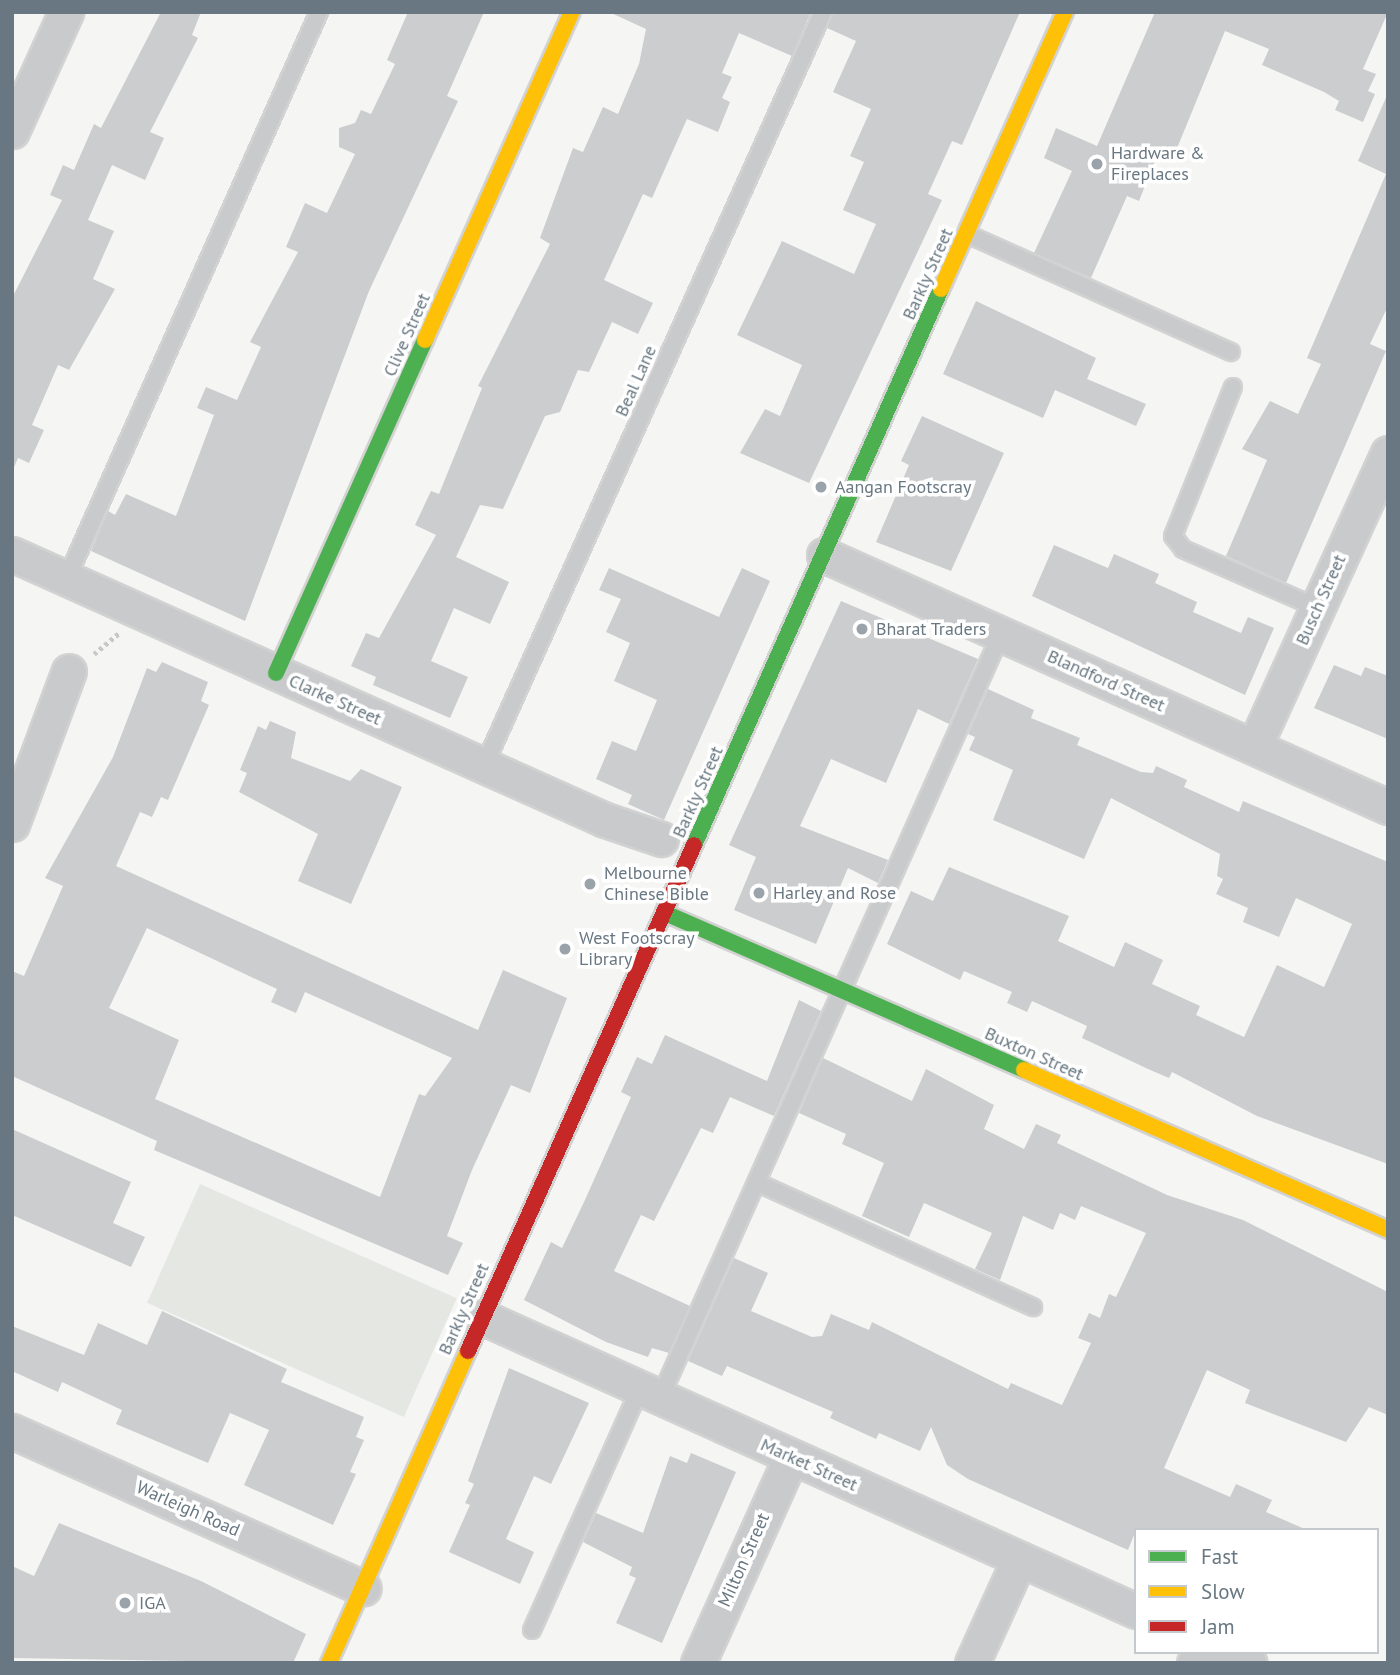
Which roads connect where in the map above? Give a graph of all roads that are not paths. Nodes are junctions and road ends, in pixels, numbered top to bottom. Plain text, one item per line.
1 (66, 12) edge
2 (319, 12) edge
3 (572, 12) edge
4 (823, 12) edge
5 (1065, 12) edge
6 (12, 131) edge
7 (967, 234) junction
8 (1231, 352) dead end
9 (1233, 387) dead end
10 (1388, 453) edge
11 (12, 554) edge
12 (824, 555) junction
13 (67, 578) junction
14 (1318, 608) junction
15 (1001, 634) junction
16 (69, 671) road end
17 (276, 673) junction
18 (1254, 747) junction
19 (484, 766) junction
20 (1388, 807) edge
21 (12, 824) edge
22 (661, 839) dead end
23 (665, 913) junction
24 (843, 991) junction
25 (758, 1183) junction
26 (1388, 1230) edge
27 (1033, 1307) dead end
28 (482, 1317) junction
29 (650, 1393) junction
30 (12, 1431) edge
31 (791, 1457) junction
32 (1019, 1560) junction
33 (363, 1588) junction
34 (1134, 1610) edge
35 (532, 1630) dead end
36 (1231, 1654) edge
37 (329, 1663) edge
38 (698, 1663) edge
39 (972, 1663) edge
40 (1250, 1663) edge

1 - 6 street
2 - 13 lane
3 - 17 street, Clive Street
4 - 19 lane, Beal Lane
5 - 7 street, Barkly Street
7 - 8 lane
7 - 12 street, Barkly Street
9 - 14 lane
10 - 14 street, Busch Street
11 - 13 street, Clarke Street
12 - 15 street, Blandford Street
12 - 23 street, Barkly Street
13 - 17 street, Clarke Street
14 - 18 street, Busch Street
15 - 18 street, Blandford Street
15 - 24 lane
16 - 21 street
17 - 19 street, Clarke Street
18 - 20 street, Blandford Street
19 - 22 street, Clarke Street
23 - 24 street, Buxton Street
23 - 28 street, Barkly Street
24 - 25 lane
24 - 26 street, Buxton Street
25 - 27 lane
25 - 29 lane
28 - 29 street, Market Street
28 - 33 street, Barkly Street
29 - 31 street, Market Street
29 - 35 lane
30 - 33 street, Warleigh Road
31 - 32 street, Market Street
31 - 38 street, Milton Street
32 - 34 street, Market Street
32 - 39 street
33 - 37 street, Barkly Street
36 - 40 street

